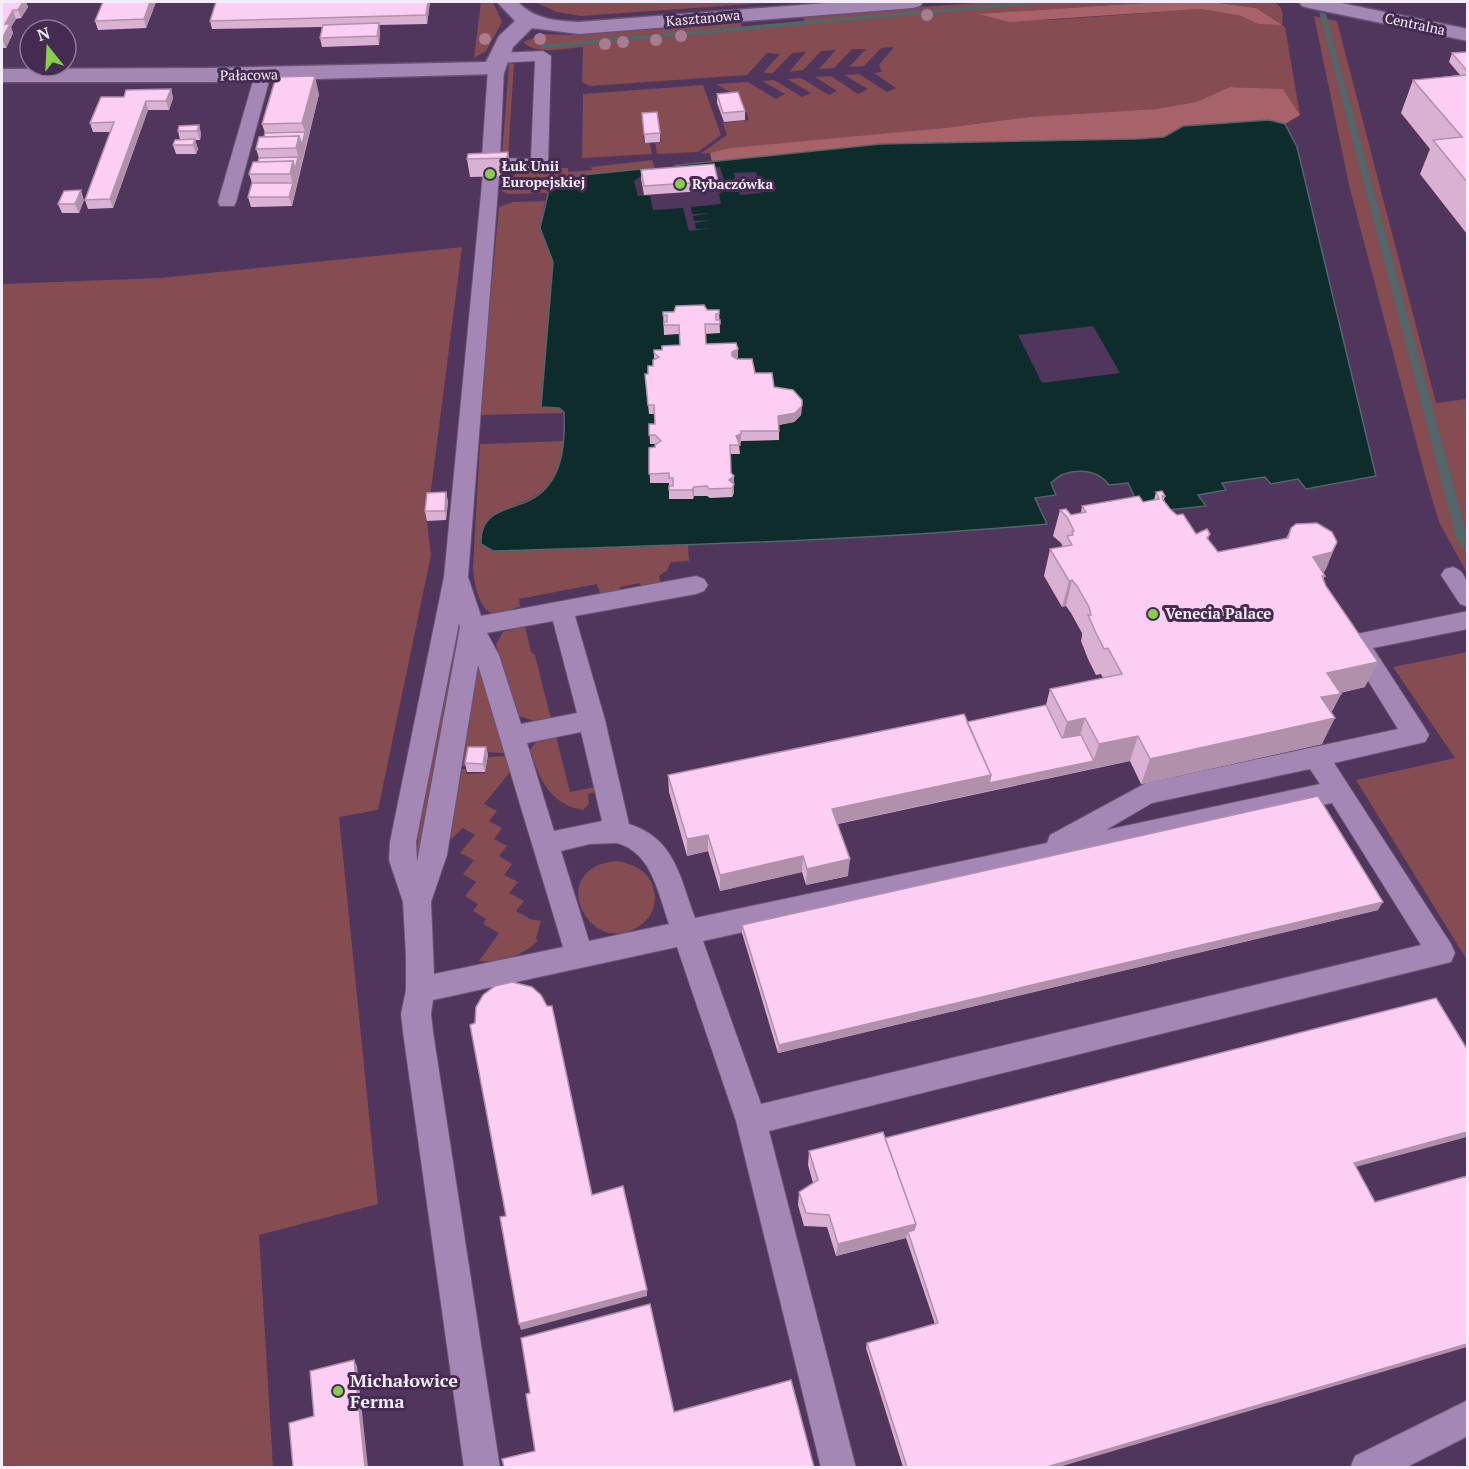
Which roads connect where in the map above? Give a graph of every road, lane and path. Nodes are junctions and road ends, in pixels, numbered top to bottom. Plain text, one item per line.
1 (507, 2) edge
2 (913, 2) edge
3 (1318, 3) edge
4 (529, 20) junction
5 (1467, 35) edge
6 (496, 63) junction
7 (263, 74) junction
8 (2, 76) edge
9 (490, 170) junction
10 (227, 202) dead end
11 (1453, 575) dead end
12 (456, 577) junction
13 (696, 585) dead end
14 (1467, 598) edge
15 (562, 611) junction
16 (1467, 620) edge
17 (472, 627) junction
18 (592, 720) junction
19 (512, 736) junction
20 (1316, 757) junction
21 (1338, 791) junction
22 (617, 832) junction
23 (546, 844) junction
24 (1042, 854) junction
25 (417, 902) junction
26 (685, 931) junction
27 (579, 954) junction
28 (420, 990) junction
29 (751, 1121) junction
30 (1467, 1417) edge
31 (482, 1467) edge
32 (839, 1467) edge
33 (1366, 1467) edge

1 - 4 street, Kasztanowa
2 - 4 street, Kasztanowa
3 - 5 street, Centralna
4 - 6 street
6 - 7 street, Pałacowa
6 - 9 lane
6 - 9 lane
7 - 8 street, Pałacowa
7 - 10 lane
9 - 12 lane
11 - 14 lane
12 - 17 lane
12 - 25 lane
13 - 15 lane
15 - 17 lane
15 - 18 lane
16 - 20 lane
17 - 19 lane
17 - 25 lane
18 - 19 lane
18 - 22 lane
19 - 23 lane
20 - 21 lane
20 - 24 lane
21 - 24 lane
21 - 29 lane
22 - 23 lane
22 - 26 lane
23 - 27 lane
24 - 26 lane
25 - 28 lane
26 - 27 lane
26 - 29 lane
27 - 28 lane
28 - 31 lane
29 - 32 lane
30 - 33 lane

